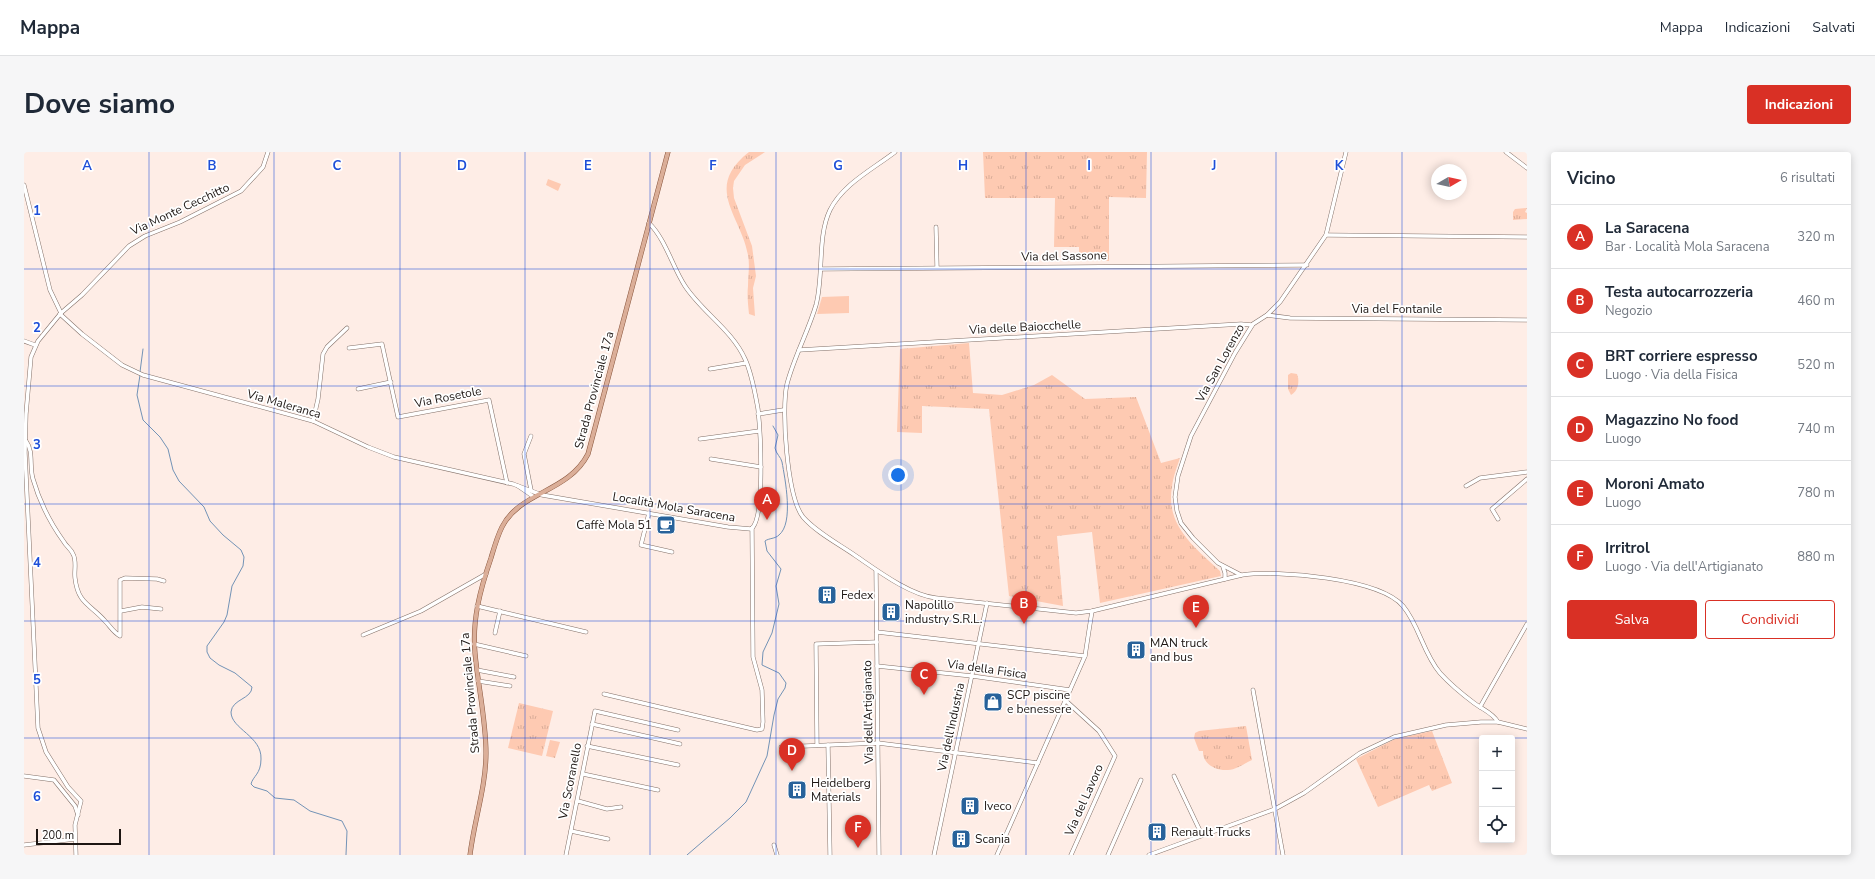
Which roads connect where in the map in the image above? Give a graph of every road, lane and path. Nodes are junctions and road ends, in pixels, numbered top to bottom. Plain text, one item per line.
1 (268, 152) edge
2 (669, 152) edge
3 (895, 152) edge
4 (1346, 152) edge
5 (1506, 152) edge
6 (1527, 168) edge
7 (24, 185) edge
8 (649, 223) junction
9 (936, 227) dead end
10 (1326, 235) junction
11 (1527, 237) edge
12 (1307, 264) junction
13 (937, 267) junction
14 (821, 269) junction
15 (61, 313) junction
16 (1267, 315) junction
17 (1527, 320) edge
18 (1252, 325) junction
19 (347, 328) dead end
20 (24, 341) edge
21 (35, 345) junction
22 (349, 348) dead end
23 (799, 350) junction
24 (746, 363) junction
25 (710, 369) dead end
26 (391, 382) junction
27 (358, 389) dead end
28 (783, 410) junction
29 (758, 414) junction
30 (313, 421) junction
31 (25, 428) edge
32 (759, 431) junction
33 (532, 436) dead end
34 (700, 439) dead end
35 (25, 440) junction
36 (711, 459) dead end
37 (762, 467) junction
38 (1527, 472) edge
39 (1527, 479) edge
40 (507, 483) junction
41 (517, 486) junction
42 (1466, 486) dead end
43 (531, 490) junction
44 (540, 494) junction
45 (534, 497) junction
46 (24, 499) edge
47 (649, 513) junction
48 (27, 515) junction
49 (1498, 519) dead end
50 (752, 528) junction
51 (672, 552) dead end
52 (1222, 566) junction
53 (876, 570) junction
54 (486, 574) junction
55 (1242, 575) junction
56 (1225, 579) junction
57 (164, 582) dead end
58 (987, 603) junction
59 (477, 606) junction
60 (161, 609) dead end
61 (121, 611) junction
62 (500, 611) junction
63 (1092, 611) junction
64 (1527, 624) edge
65 (586, 632) dead end
66 (877, 632) junction
67 (495, 633) dead end
68 (363, 635) dead end
69 (877, 642) junction
70 (978, 643) junction
71 (474, 644) junction
72 (526, 656) dead end
73 (1085, 656) junction
74 (877, 666) junction
75 (477, 670) junction
76 (972, 676) junction
77 (514, 677) dead end
78 (478, 681) junction
79 (510, 686) dead end
80 (1070, 690) junction
81 (1253, 690) dead end
82 (604, 694) dead end
83 (1065, 700) junction
84 (1480, 707) junction
85 (1498, 722) junction
86 (592, 724) junction
87 (1527, 729) edge
88 (678, 730) dead end
89 (878, 743) junction
90 (680, 744) dead end
91 (817, 745) junction
92 (828, 745) junction
93 (587, 746) junction
94 (781, 747) dead end
95 (956, 751) junction
96 (1038, 763) junction
97 (678, 765) dead end
98 (583, 774) junction
99 (24, 776) edge
100 (1174, 776) dead end
101 (62, 777) junction
102 (1141, 780) dead end
103 (56, 782) junction
104 (658, 790) dead end
105 (578, 801) junction
106 (621, 807) dead end
107 (1275, 809) junction
108 (78, 815) junction
109 (571, 831) junction
110 (1202, 835) junction
111 (75, 839) junction
112 (608, 839) dead end
113 (24, 845) edge
114 (774, 845) dead end
115 (76, 855) edge
116 (470, 855) edge
117 (566, 855) edge
118 (777, 855) edge
119 (830, 855) edge
120 (879, 855) edge
121 (934, 855) edge
122 (997, 855) edge
123 (1071, 855) edge
124 (1108, 855) edge
125 (1148, 855) edge
126 (1283, 855) edge

1 - 15 street, Via Monte Cecchitto
2 - 8 main road, Strada Provinciale 17a
3 - 14 street
4 - 10 street, Via San Lorenzo
5 - 6 street
7 - 15 street
8 - 24 street
8 - 44 main road, Strada Provinciale 17a
9 - 13 street
10 - 11 street
10 - 12 street, Via San Lorenzo
12 - 13 street, Via del Sassone
12 - 16 street, Via San Lorenzo
13 - 14 street, Via del Sassone
14 - 23 street
15 - 21 street, Via Monte Cecchitto
15 - 30 street, Via Maleranca
16 - 17 street, Via del Fontanile
16 - 18 street, Via San Lorenzo
18 - 23 street, Via delle Baiocchelle
18 - 52 street, Via San Lorenzo
19 - 30 street
20 - 21 street
21 - 31 street
22 - 26 street
23 - 28 street
24 - 25 street
24 - 29 street
26 - 27 street
26 - 40 street, Via Rosetole
28 - 29 street
28 - 53 street
29 - 32 street
30 - 40 street, Via Maleranca
31 - 35 street
32 - 34 street
32 - 37 street
33 - 43 street
35 - 48 street
35 - 61 street
36 - 37 street
37 - 50 street
38 - 42 street
39 - 49 street
40 - 41 street, Via Maleranca
41 - 43 street, Via Maleranca
41 - 45 street
43 - 44 street, Località Mola Saracena
44 - 45 main road, Strada Provinciale 17a
44 - 47 street, Località Mola Saracena
45 - 54 main road, Strada Provinciale 17a
46 - 48 street
47 - 50 street, Località Mola Saracena
47 - 51 street
48 - 101 street
50 - 82 street
52 - 55 street
52 - 56 street
53 - 58 street
53 - 66 street, Via dell'Artigianato
54 - 59 main road, Strada Provinciale 17a
54 - 68 street
55 - 56 street
55 - 84 street
56 - 63 street
57 - 61 street
58 - 63 street
58 - 70 street, Via dell'Industria
59 - 62 street
59 - 71 main road, Strada Provinciale 17a
60 - 61 street
62 - 65 street
62 - 67 street
63 - 73 street
64 - 84 street
66 - 69 street, Via dell'Artigianato
66 - 70 street
69 - 74 street, Via dell'Artigianato
69 - 91 street
70 - 73 street
70 - 76 street, Via dell'Industria
71 - 72 street
71 - 75 main road, Strada Provinciale 17a
73 - 80 street
74 - 76 street, Via della Fisica
74 - 89 street, Via dell'Artigianato
75 - 77 street
75 - 78 main road, Strada Provinciale 17a
76 - 80 street, Via della Fisica
76 - 95 street, Via dell'Industria
78 - 79 street
78 - 116 main road, Strada Provinciale 17a
80 - 83 street
81 - 107 street
83 - 96 street
83 - 123 street, Via del Lavoro
84 - 85 street
85 - 87 street
85 - 107 street
86 - 88 street, Via Scoranello
86 - 90 street
86 - 93 street, Via Scoranello
89 - 92 street
89 - 95 street
89 - 120 street, Via dell'Artigianato
91 - 92 street
91 - 94 street
92 - 119 street
93 - 97 street
93 - 98 street, Via Scoranello
95 - 96 street
95 - 121 street, Via dell'Industria
96 - 122 street
98 - 104 street
98 - 105 street, Via Scoranello
99 - 103 street
100 - 110 street
101 - 103 street
101 - 108 street
102 - 124 street
103 - 108 street
105 - 106 street
105 - 109 street, Via Scoranello
107 - 110 street
107 - 126 street
108 - 111 street
109 - 112 street
109 - 117 street, Via Scoranello
110 - 125 street
111 - 113 street
111 - 115 street
114 - 118 street

